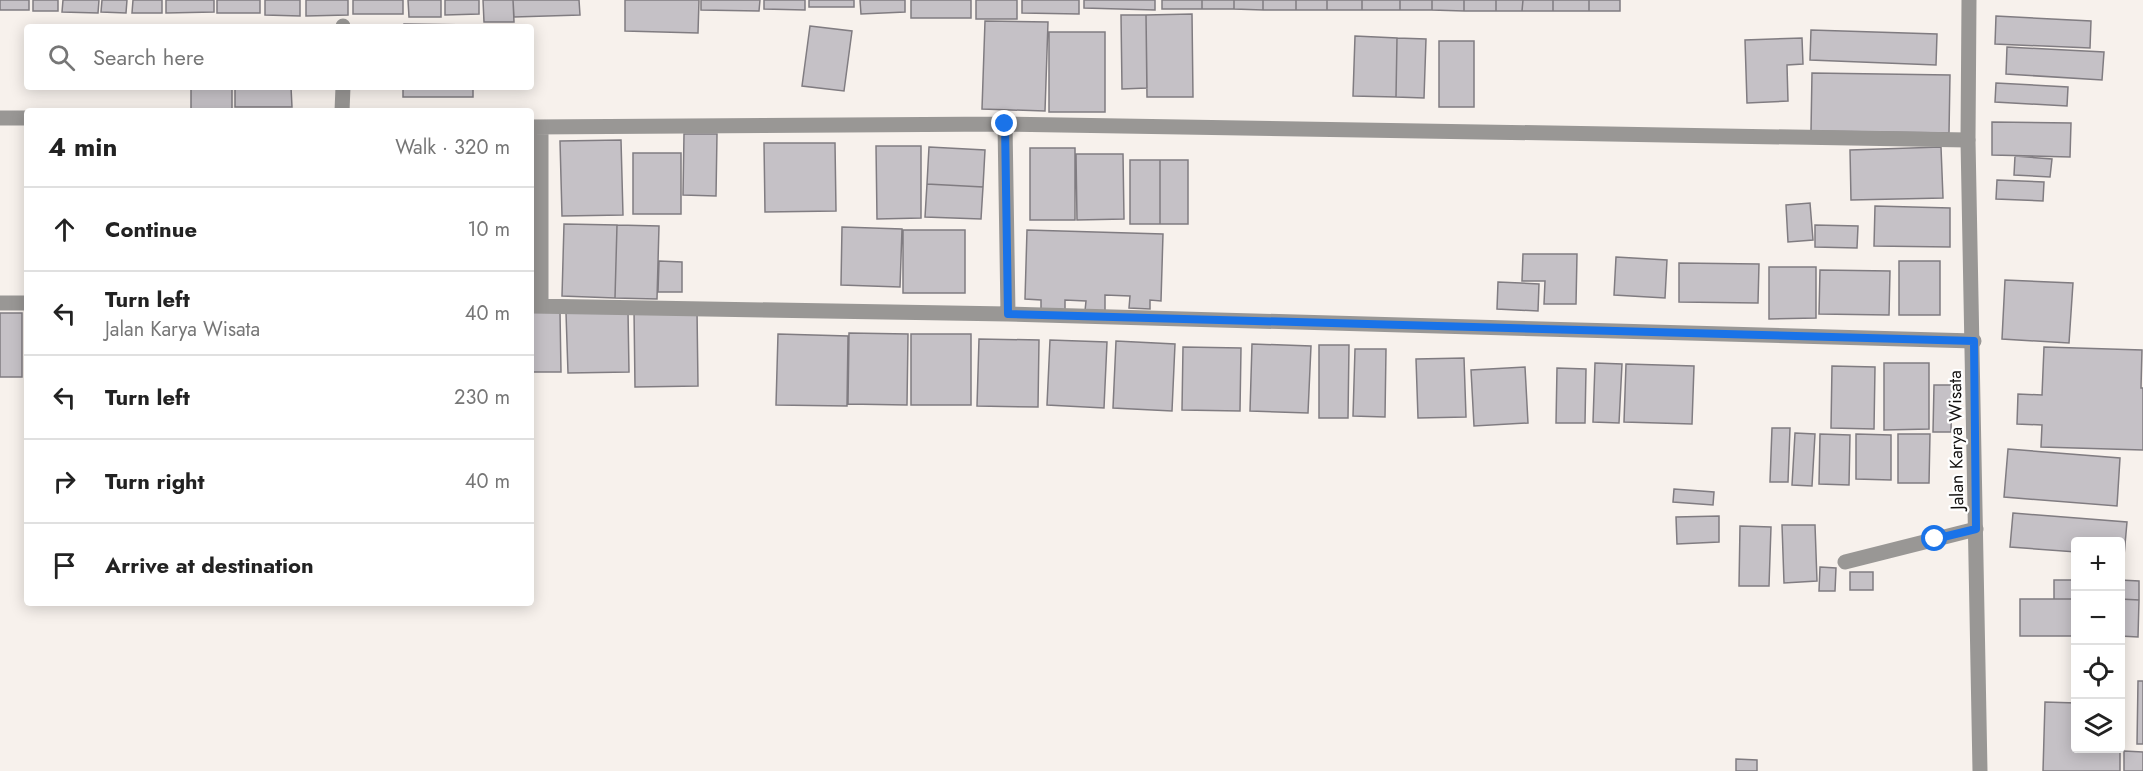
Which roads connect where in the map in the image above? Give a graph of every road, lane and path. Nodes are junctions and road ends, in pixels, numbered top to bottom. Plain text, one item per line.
1 (1969, 0) edge
2 (343, 90) edge
3 (342, 108) edge
4 (0, 118) edge
5 (24, 118) edge
6 (1005, 124) junction
7 (536, 127) edge
8 (1968, 140) junction
9 (0, 303) edge
10 (24, 303) edge
11 (536, 306) edge
12 (1008, 314) junction
13 (1974, 341) junction
14 (1976, 529) junction
15 (1845, 562) dead end
16 (1980, 771) edge

1 - 8 street, Jalan Karya Wisata
2 - 3 street
4 - 5 street
6 - 7 street
6 - 8 street
6 - 12 street
7 - 11 street
8 - 13 street, Jalan Karya Wisata
9 - 10 street
11 - 12 street
12 - 13 street
13 - 14 street, Jalan Karya Wisata
14 - 15 street
14 - 16 street, Jalan Karya Wisata

